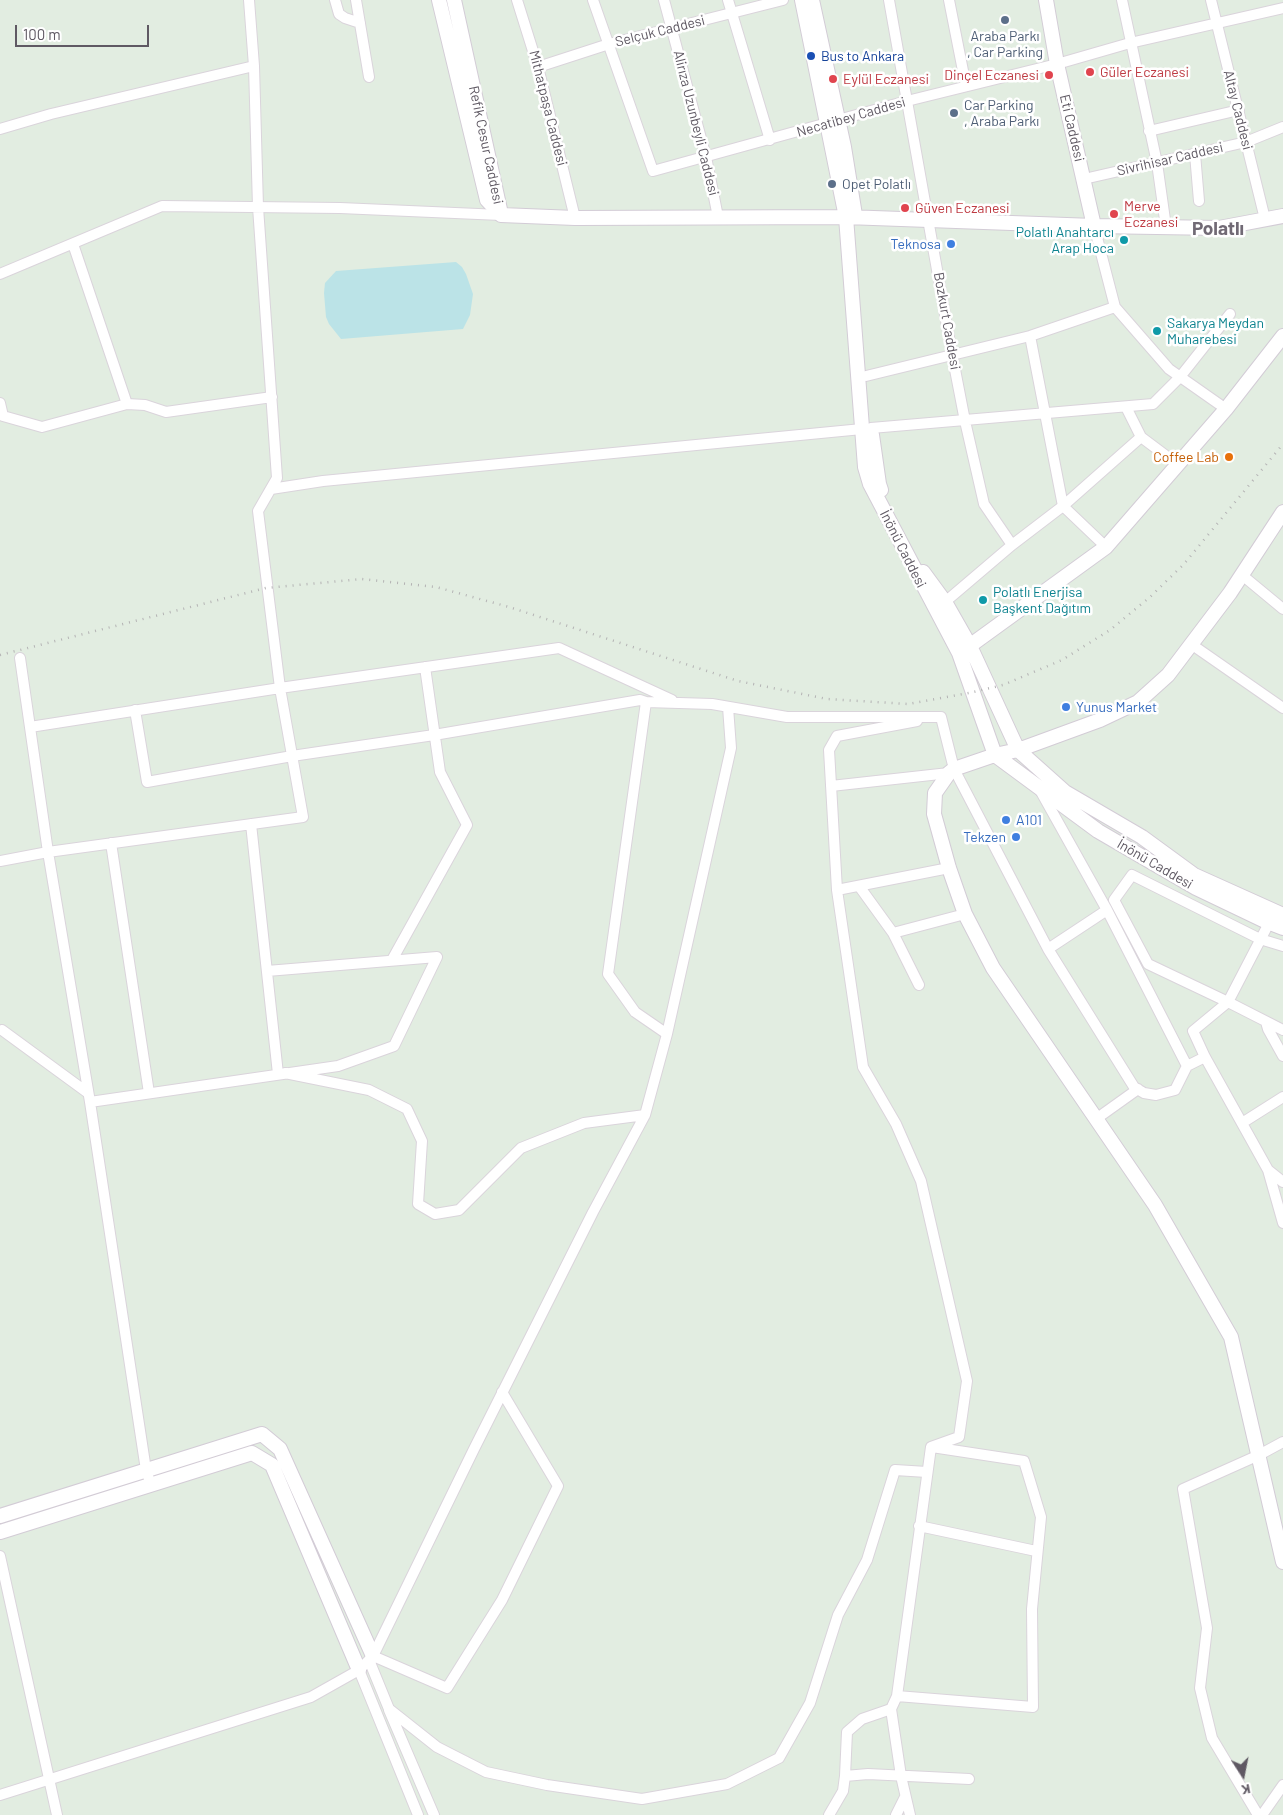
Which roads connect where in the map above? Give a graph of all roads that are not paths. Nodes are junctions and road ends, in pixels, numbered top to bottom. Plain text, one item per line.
1 (249, 0) edge
2 (335, 0) edge
3 (356, 0) edge
4 (439, 0) edge
5 (454, 0) edge
6 (517, 0) edge
7 (593, 0) edge
8 (664, 0) edge
9 (728, 0) edge
10 (783, 0) edge
11 (802, 0) edge
12 (812, 0) edge
13 (889, 0) edge
14 (949, 0) edge
15 (1046, 0) edge
16 (1122, 0) edge
17 (1211, 0) edge
18 (1283, 8) edge
19 (731, 13) junction
20 (360, 23) junction
21 (1216, 23) junction
22 (672, 28) junction
23 (1130, 43) junction
24 (609, 44) junction
25 (1057, 64) junction
26 (254, 66) junction
27 (538, 67) junction
28 (369, 77) dead end
29 (966, 86) junction
30 (907, 101) junction
31 (1239, 110) junction
32 (833, 122) junction
33 (1283, 127) edge
34 (0, 129) edge
35 (1150, 131) junction
36 (770, 140) junction
37 (1246, 142) junction
38 (1195, 154) junction
39 (706, 157) junction
40 (1157, 163) junction
41 (1084, 179) junction
42 (1199, 201) dead end
43 (258, 207) junction
44 (501, 215) junction
45 (1283, 216) edge
46 (718, 217) junction
47 (575, 218) junction
48 (851, 218) junction
49 (1265, 219) junction
50 (929, 221) junction
51 (1094, 226) junction
52 (1166, 227) junction
53 (73, 244) junction
54 (0, 274) edge
55 (1115, 307) junction
56 (1230, 314) dead end
57 (1030, 336) junction
58 (1283, 336) edge
59 (952, 354) junction
60 (866, 376) junction
61 (1180, 378) junction
62 (272, 397) junction
63 (0, 402) edge
64 (127, 404) junction
65 (1126, 407) junction
66 (1226, 409) junction
67 (1045, 413) junction
68 (965, 420) junction
69 (867, 429) junction
70 (1141, 436) junction
71 (1177, 464) junction
72 (271, 489) junction
73 (1063, 506) junction
74 (1283, 512) edge
75 (1012, 544) junction
76 (1106, 547) junction
77 (1242, 575) junction
78 (944, 602) junction
79 (1283, 609) edge
80 (1191, 644) junction
81 (964, 649) junction
82 (20, 658) dead end
83 (425, 667) junction
84 (280, 688) junction
85 (646, 702) junction
86 (675, 702) junction
87 (728, 707) junction
88 (1283, 708) edge
89 (135, 710) junction
90 (941, 717) junction
91 (30, 727) junction
92 (434, 735) junction
93 (1018, 750) junction
94 (995, 755) junction
95 (292, 756) junction
96 (952, 771) junction
97 (831, 786) junction
98 (1038, 786) junction
99 (251, 824) junction
100 (111, 843) junction
101 (48, 852) junction
102 (0, 861) edge
103 (949, 868) junction
104 (859, 886) junction
105 (837, 890) junction
106 (1106, 910) junction
107 (965, 914) junction
108 (1283, 915) edge
109 (1269, 923) junction
110 (1283, 928) edge
111 (893, 933) junction
112 (1260, 938) junction
113 (1283, 946) edge
114 (1048, 949) junction
115 (392, 960) junction
116 (267, 971) junction
117 (918, 985) dead end
118 (1228, 1002) junction
119 (1266, 1022) junction
120 (2, 1030) dead end
121 (1283, 1030) edge
122 (667, 1034) junction
123 (1283, 1056) edge
124 (1205, 1057) junction
125 (1187, 1066) junction
126 (281, 1073) junction
127 (1138, 1090) junction
128 (149, 1093) junction
129 (89, 1097) junction
130 (1283, 1097) edge
131 (646, 1116) junction
132 (1096, 1119) junction
133 (1242, 1123) junction
134 (1268, 1170) junction
135 (1283, 1182) edge
136 (1283, 1223) edge
137 (502, 1392) junction
138 (1283, 1442) edge
139 (931, 1447) junction
140 (1259, 1455) junction
141 (146, 1470) junction
142 (927, 1472) junction
143 (151, 1485) junction
144 (0, 1516) edge
145 (920, 1526) junction
146 (0, 1532) edge
147 (1036, 1551) junction
148 (0, 1556) edge
149 (1283, 1562) edge
150 (371, 1658) junction
151 (359, 1670) junction
152 (896, 1696) junction
153 (891, 1708) junction
154 (389, 1709) junction
155 (845, 1776) junction
156 (901, 1776) junction
157 (968, 1779) dead end
158 (49, 1780) junction
159 (1283, 1785) edge
160 (0, 1794) edge
161 (905, 1797) junction
162 (57, 1815) edge
163 (418, 1815) edge
164 (434, 1815) edge
165 (829, 1815) edge
166 (896, 1815) edge
167 (910, 1815) edge
168 (1260, 1815) edge

1 - 26 street
2 - 20 street
3 - 20 street
4 - 44 street, Refik Cesur Caddesi
5 - 44 street, Refik Cesur Caddesi
6 - 27 street, Mithatpaşa Caddesi
7 - 24 street
8 - 22 street, Alirıza Uzunbeyli Caddesi
9 - 19 street
10 - 19 street, Selçuk Caddesi
11 - 32 street, İnönü Caddesi
12 - 32 street, İnönü Caddesi
13 - 30 street, Bozkurt Caddesi
14 - 29 street
15 - 25 street, Eti Caddesi
16 - 23 street
17 - 21 street, Altay Caddesi
18 - 21 street, Necatibey Caddesi
19 - 22 street, Selçuk Caddesi
19 - 36 street
20 - 28 street
21 - 23 street, Necatibey Caddesi
21 - 31 street, Altay Caddesi
22 - 24 street, Selçuk Caddesi
22 - 39 street, Alirıza Uzunbeyli Caddesi
23 - 25 street, Necatibey Caddesi
23 - 35 street
24 - 27 street, Selçuk Caddesi
24 - 39 street, Necatibey Caddesi
25 - 29 street, Necatibey Caddesi
25 - 41 street, Eti Caddesi
26 - 34 street
26 - 43 street
27 - 47 street, Mithatpaşa Caddesi
29 - 30 street, Necatibey Caddesi
30 - 32 street, Necatibey Caddesi
30 - 50 street, Bozkurt Caddesi
31 - 35 street
31 - 37 street, Altay Caddesi
32 - 36 street, Necatibey Caddesi
32 - 48 street, İnönü Caddesi
33 - 37 street, Sivrihisar Caddesi
35 - 40 street
36 - 39 street, Necatibey Caddesi
37 - 38 street, Sivrihisar Caddesi
37 - 49 street, Altay Caddesi
38 - 40 street, Sivrihisar Caddesi
38 - 42 street
39 - 46 street, Alirıza Uzunbeyli Caddesi
40 - 41 street, Sivrihisar Caddesi
40 - 52 street
41 - 51 street, Eti Caddesi
43 - 44 street
43 - 53 street
43 - 62 street
44 - 47 street
45 - 49 street
46 - 47 street
46 - 48 street
48 - 50 street
48 - 60 street, İnönü Caddesi
48 - 69 street, İnönü Caddesi
49 - 52 street
50 - 51 street
50 - 59 street, Bozkurt Caddesi
51 - 52 street
51 - 55 street
53 - 54 street
53 - 64 street
55 - 57 street
55 - 61 street
56 - 61 street
57 - 59 street
57 - 67 street
58 - 66 street
59 - 60 street
59 - 68 street, Bozkurt Caddesi
60 - 69 street, İnönü Caddesi
61 - 65 street
61 - 66 street
62 - 64 street
62 - 72 street
63 - 64 street
65 - 67 street
65 - 70 street
66 - 71 street
67 - 68 street
67 - 73 street
68 - 69 street
68 - 75 street, Bozkurt Caddesi
69 - 72 street
69 - 78 street, İnönü Caddesi
69 - 81 street, İnönü Caddesi
70 - 71 street
70 - 73 street
71 - 76 street
72 - 84 street
73 - 75 street
73 - 76 street
74 - 77 street
75 - 78 street
76 - 81 street
77 - 79 street
77 - 80 street
78 - 81 street, İnönü Caddesi
80 - 88 street
80 - 93 street
81 - 93 street, İnönü Caddesi
81 - 94 street, İnönü Caddesi
82 - 91 street
83 - 84 street
83 - 86 street
83 - 92 street
84 - 89 street
84 - 95 street
85 - 86 street
85 - 92 street
85 - 122 street
86 - 87 street
87 - 90 street
87 - 122 street
89 - 91 street
89 - 95 street
90 - 96 street
90 - 97 street
91 - 101 street
92 - 95 street
92 - 115 street
93 - 94 street
93 - 108 street, İnönü Caddesi
94 - 96 street
94 - 98 street, İnönü Caddesi
95 - 99 street
96 - 97 street
96 - 103 street
96 - 114 street
97 - 105 street
98 - 106 street
98 - 109 street, İnönü Caddesi
99 - 100 street
99 - 116 street
100 - 101 street
100 - 128 street
101 - 102 street
101 - 129 street
103 - 104 street
103 - 107 street
104 - 105 street
104 - 111 street
105 - 139 street
106 - 114 street
106 - 125 street
107 - 111 street
107 - 132 street
109 - 110 street, İnönü Caddesi
109 - 112 street
111 - 117 street
112 - 113 street
112 - 118 street
112 - 118 street
114 - 127 street
115 - 116 street
115 - 126 street
116 - 126 street
118 - 119 street
118 - 124 street
119 - 121 street
119 - 123 street
120 - 129 street
122 - 131 street
124 - 125 street
124 - 133 street
125 - 127 street
126 - 128 street
126 - 131 street
127 - 132 street
128 - 129 street
129 - 141 street
130 - 133 street
131 - 137 street
132 - 140 street
133 - 134 street
134 - 135 street
134 - 136 street
137 - 150 street
137 - 150 street
138 - 140 street
139 - 142 street
139 - 147 street
140 - 149 street
140 - 168 street
141 - 143 street
141 - 144 street
141 - 150 street
142 - 145 street
142 - 154 street
143 - 146 street
143 - 151 street
145 - 147 street
145 - 152 street
147 - 152 street
148 - 158 street
150 - 151 street
150 - 154 street
151 - 158 street
151 - 163 street
152 - 153 street
153 - 155 street
153 - 156 street
154 - 164 street
155 - 156 street
155 - 165 street
156 - 157 street
156 - 161 street
158 - 160 street
158 - 162 street
159 - 168 street
161 - 166 street
161 - 167 street

